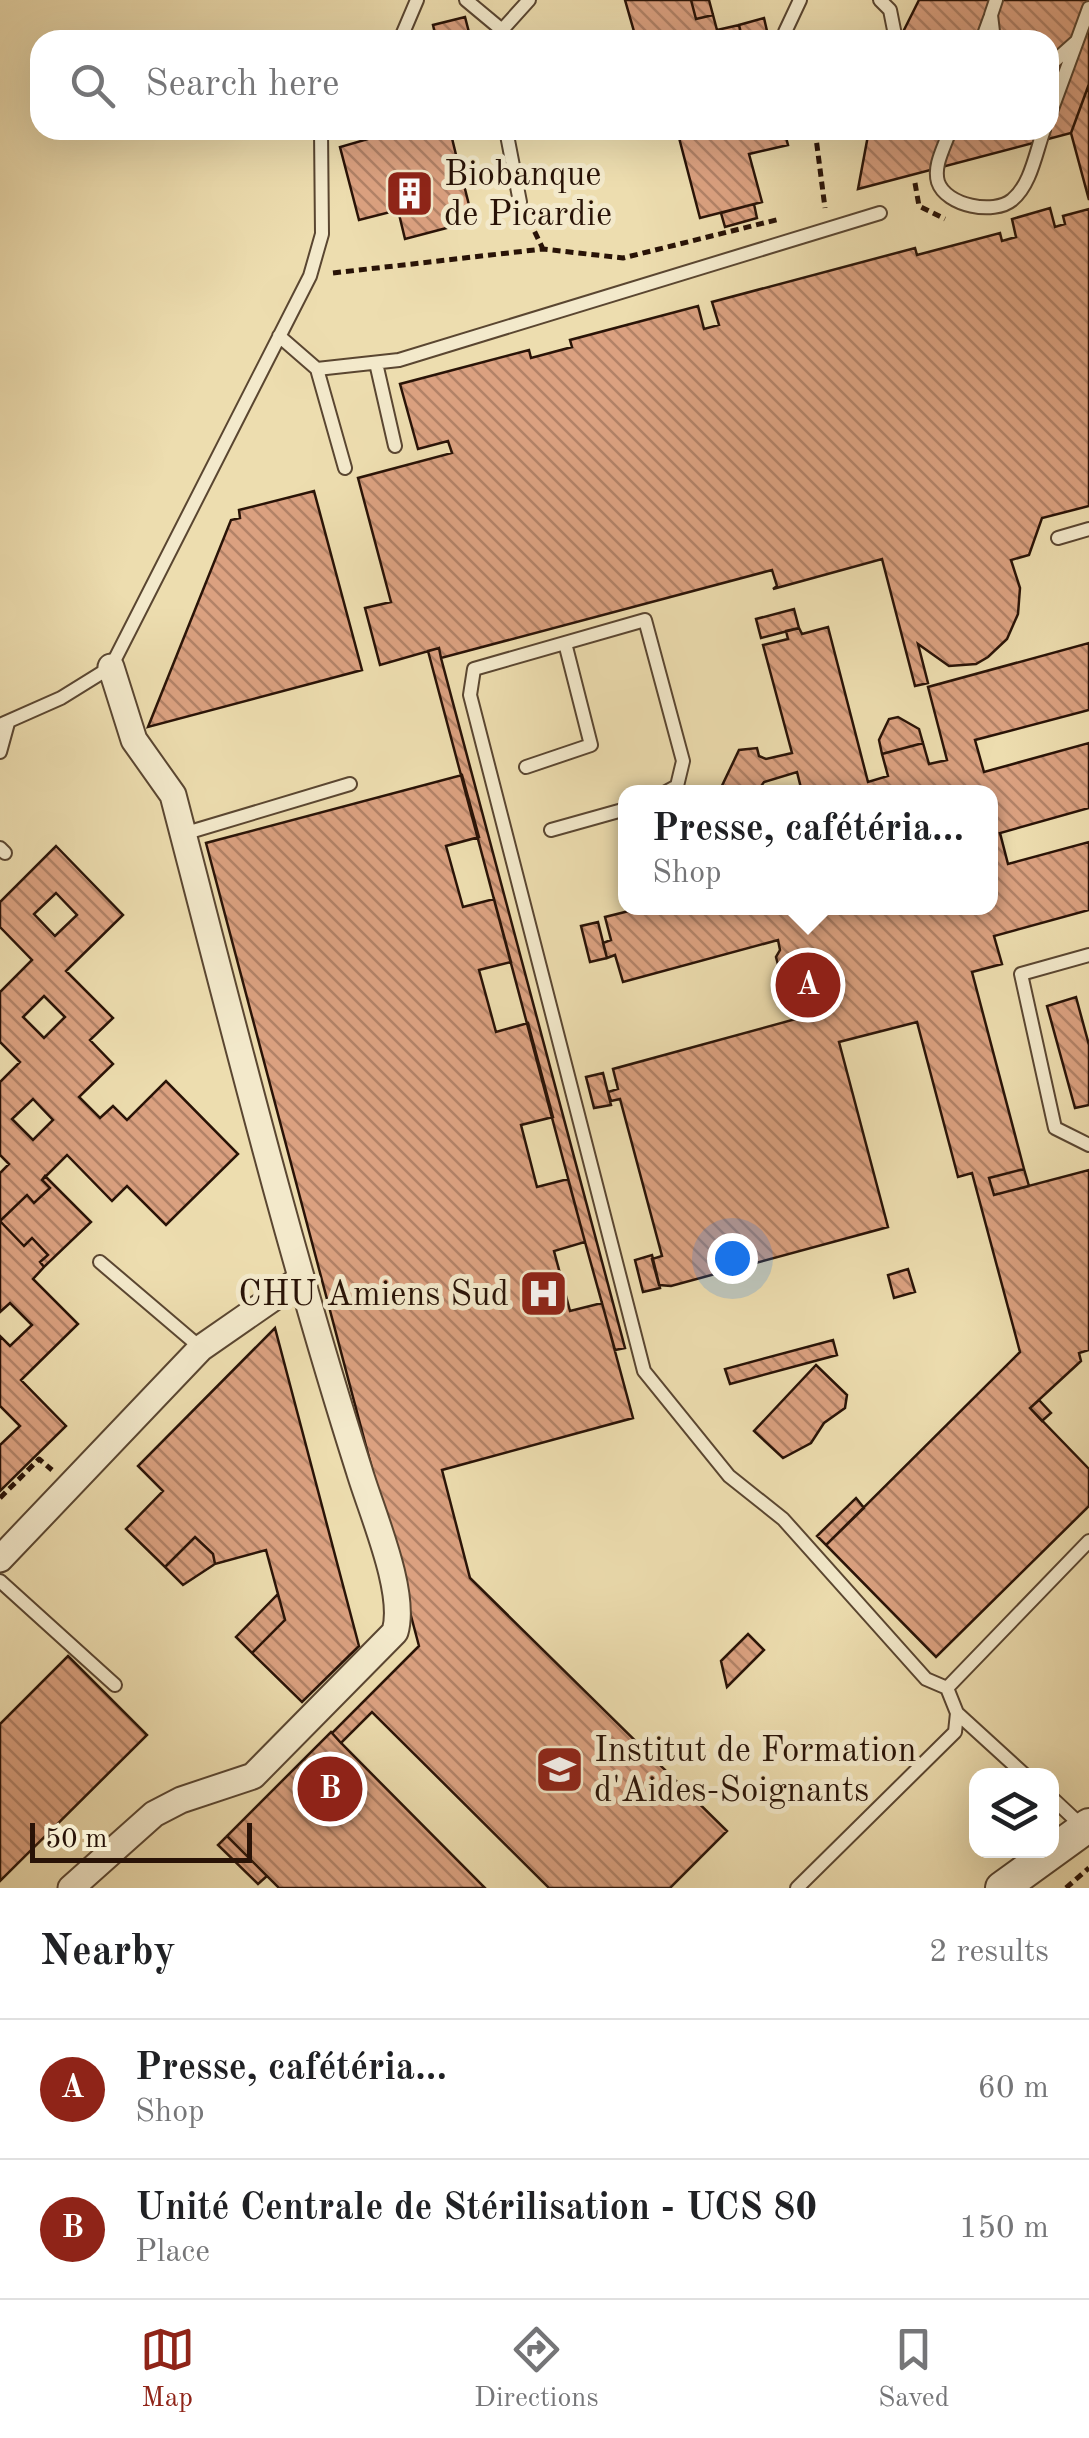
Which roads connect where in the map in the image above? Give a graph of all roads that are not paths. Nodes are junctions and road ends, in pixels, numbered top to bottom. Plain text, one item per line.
1 (417, 0) edge
2 (466, 0) edge
3 (529, 0) edge
4 (800, 0) edge
5 (880, 0) edge
6 (996, 0) edge
7 (1089, 8) edge
8 (991, 15) junction
9 (404, 30) edge
10 (495, 30) edge
11 (504, 30) edge
12 (786, 30) edge
13 (894, 30) edge
14 (986, 30) edge
15 (993, 30) edge
16 (1077, 41) junction
17 (1059, 57) edge
18 (1059, 90) edge
19 (321, 140) edge
20 (508, 140) edge
21 (946, 140) edge
22 (1040, 140) edge
23 (520, 202) road end
24 (880, 212) dead end
25 (280, 336) junction
26 (376, 363) junction
27 (317, 370) junction
28 (395, 446) dead end
29 (345, 468) dead end
30 (1089, 529) edge
31 (1058, 538) dead end
32 (565, 642) junction
33 (110, 667) junction
34 (4, 724) edge
35 (0, 752) edge
36 (526, 767) dead end
37 (350, 784) dead end
38 (676, 785) edge
39 (618, 811) edge
40 (550, 830) dead end
41 (183, 834) junction
42 (1089, 955) edge
43 (1089, 1145) edge
44 (100, 1262) dead end
45 (298, 1280) junction
46 (202, 1348) junction
47 (1089, 1541) edge
48 (0, 1558) edge
49 (0, 1581) edge
50 (116, 1686) dead end
51 (947, 1688) junction
52 (957, 1713) junction
53 (1017, 1768) edge
54 (1059, 1805) edge
55 (1083, 1830) edge
56 (71, 1888) edge
57 (797, 1888) edge
58 (1002, 1888) edge
59 (1034, 1888) edge

1 - 9 lane
2 - 10 lane
3 - 11 lane
4 - 12 lane
5 - 13 lane
6 - 8 lane
7 - 16 lane
8 - 14 lane
8 - 15 lane
16 - 17 lane
16 - 18 lane
19 - 25 lane
20 - 23 lane
21 - 22 lane
24 - 26 lane
25 - 27 lane
25 - 33 lane
26 - 27 lane
26 - 28 lane
27 - 29 lane
30 - 31 lane
32 - 36 lane
32 - 38 lane
32 - 51 lane
33 - 34 lane
33 - 41 street
34 - 35 lane
37 - 41 lane
39 - 40 lane
41 - 45 street
42 - 43 lane
44 - 46 lane
45 - 46 street
45 - 56 street
46 - 48 street
47 - 51 lane
49 - 50 lane
51 - 52 lane
52 - 53 lane
52 - 57 lane
54 - 55 lane
55 - 58 street
55 - 59 street

